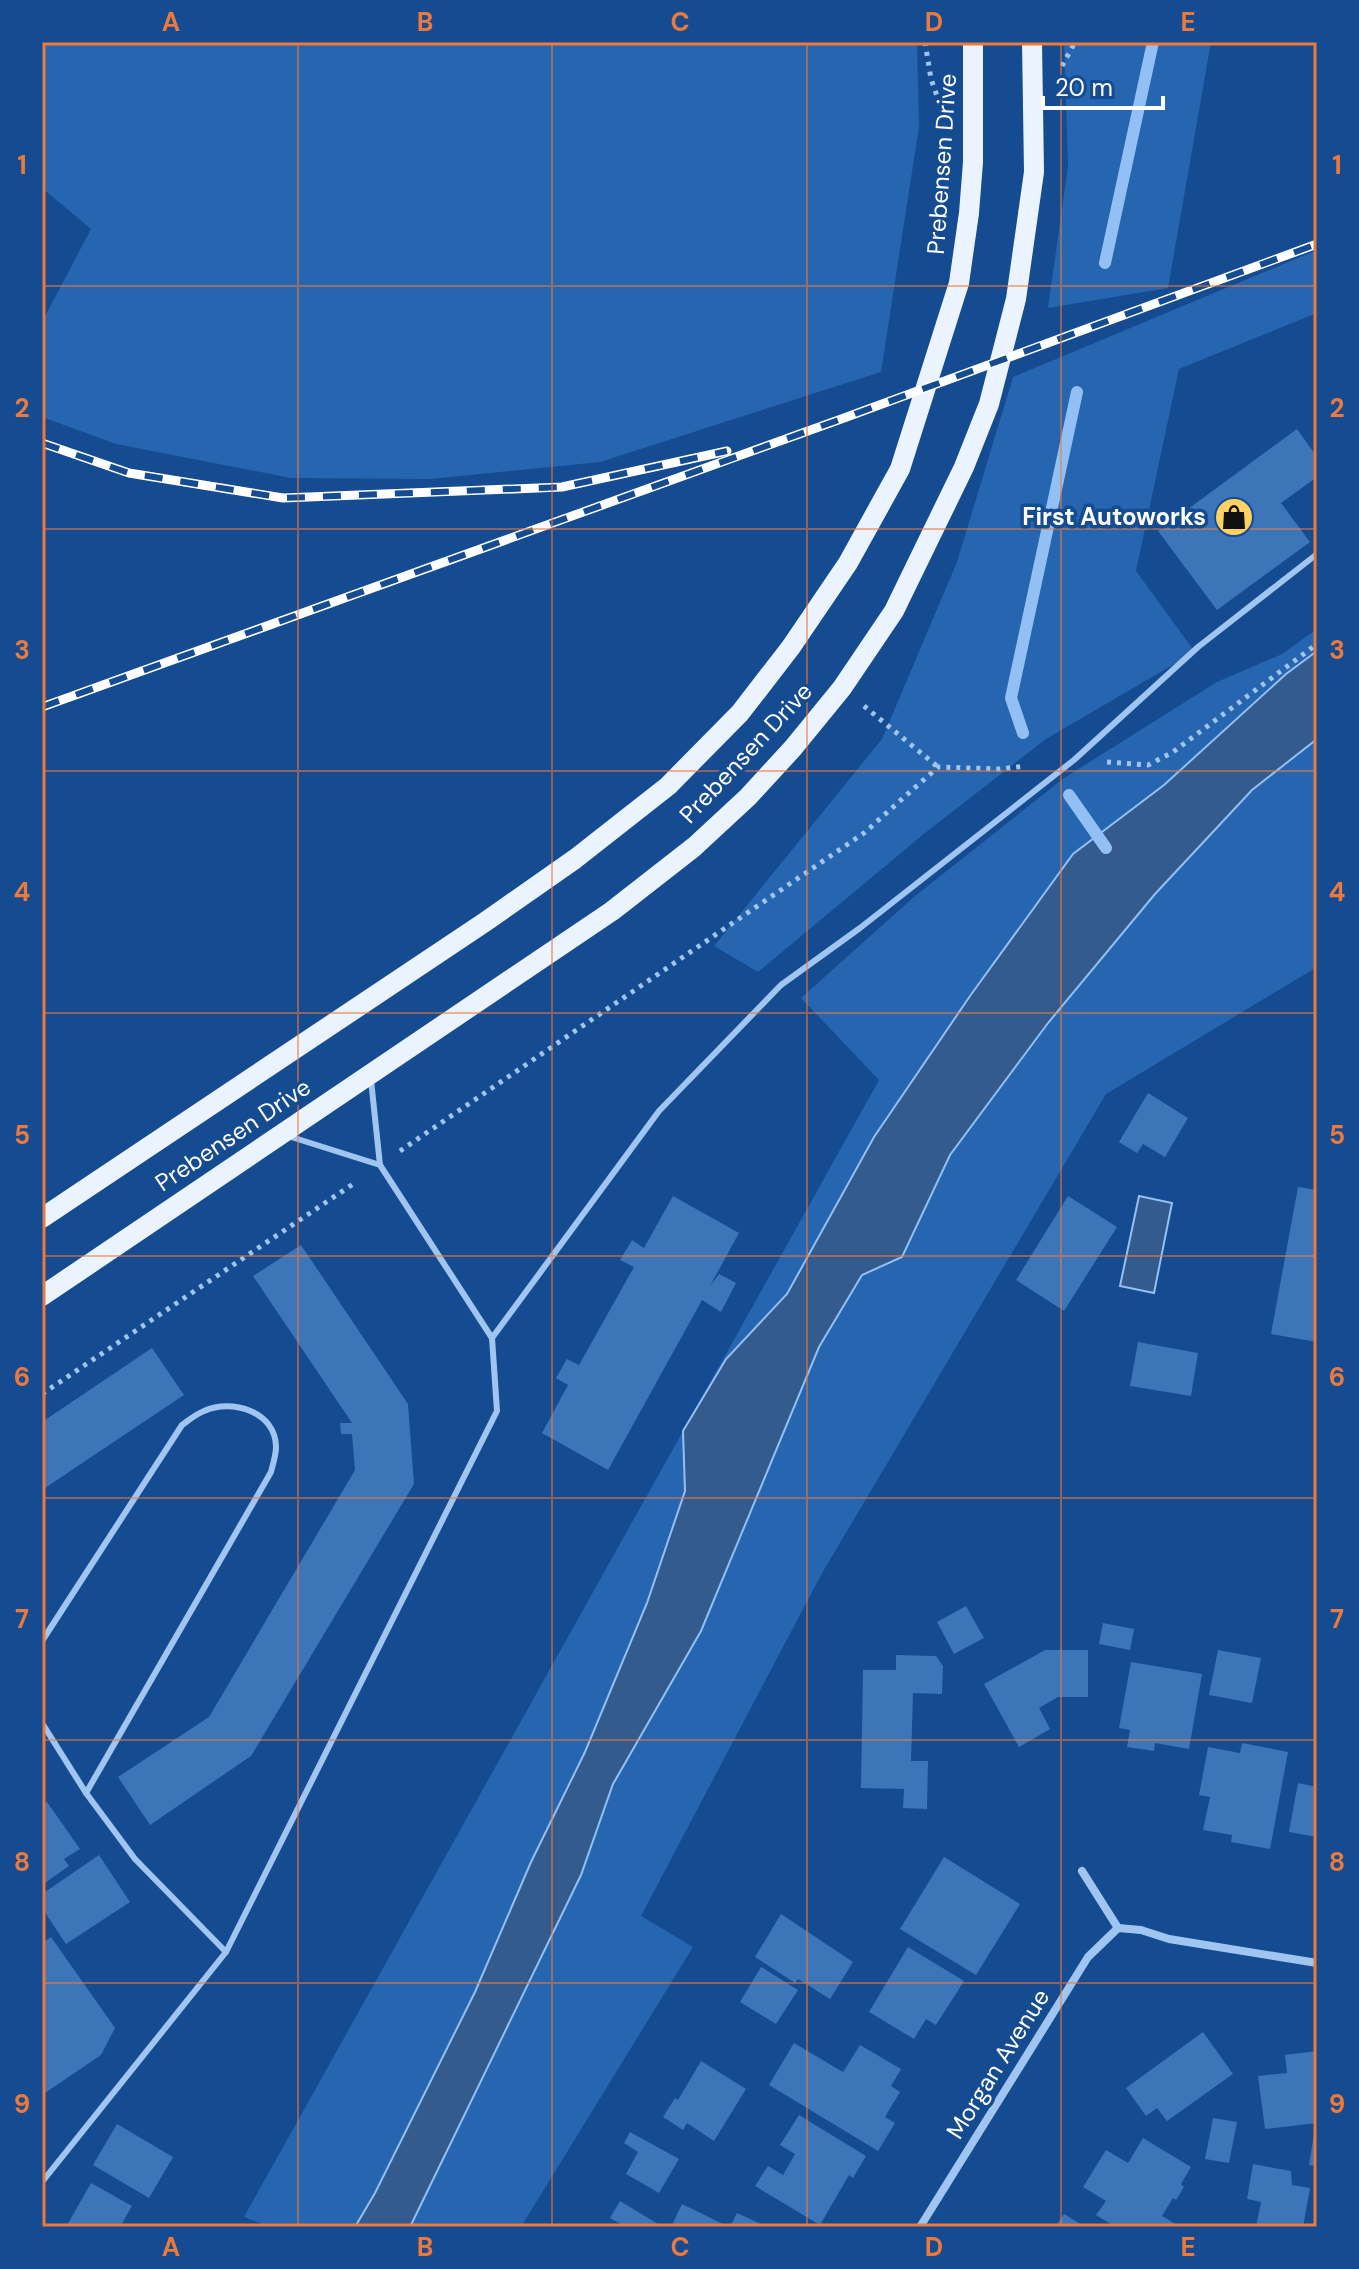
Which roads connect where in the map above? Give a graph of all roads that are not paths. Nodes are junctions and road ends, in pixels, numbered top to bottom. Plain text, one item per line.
1 (973, 42) edge
2 (1032, 42) edge
3 (1317, 554) edge
4 (370, 1073) junction
5 (280, 1134) junction
6 (380, 1165) junction
7 (42, 1218) edge
8 (42, 1296) edge
9 (492, 1338) junction
10 (42, 1641) edge
11 (42, 1723) edge
12 (86, 1793) junction
13 (1082, 1871) dead end
14 (1118, 1928) junction
15 (226, 1952) junction
16 (1317, 1963) edge
17 (42, 2182) edge
18 (920, 2227) edge

1 - 7 main road, Prebensen Drive
2 - 4 main road, Prebensen Drive
3 - 9 lane
4 - 5 main road, Prebensen Drive
4 - 6 lane
5 - 6 lane
5 - 8 main road, Prebensen Drive
6 - 9 lane
9 - 15 lane
10 - 12 lane
11 - 12 lane
12 - 15 lane
13 - 14 street
14 - 16 street
14 - 18 street, Morgan Avenue
15 - 17 lane

